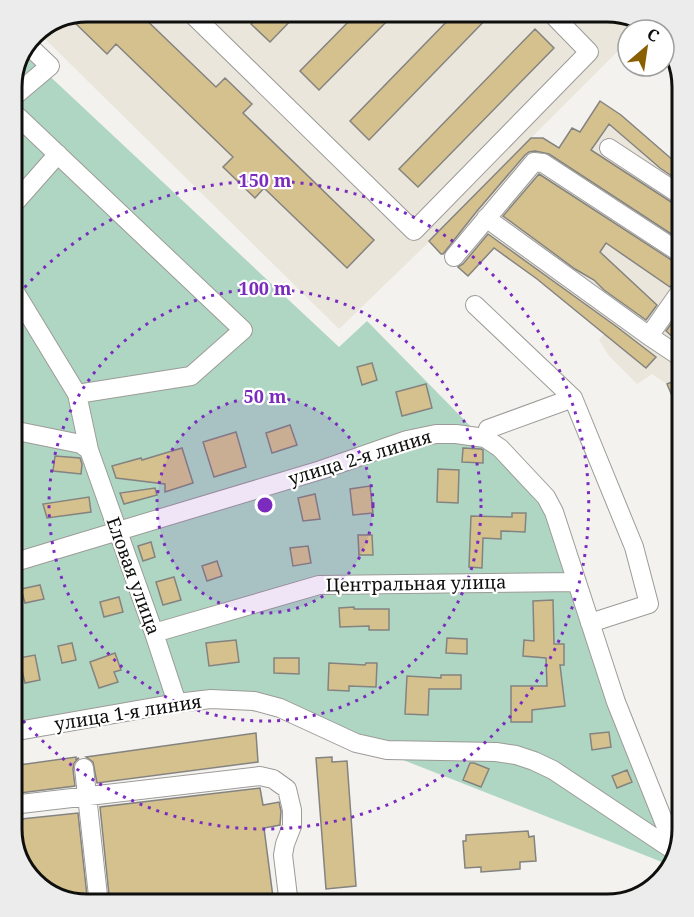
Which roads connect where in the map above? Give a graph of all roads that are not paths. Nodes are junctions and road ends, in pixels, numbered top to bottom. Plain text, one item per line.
1 (200, 22) edge
2 (561, 23) edge
3 (34, 51) edge
4 (23, 89) edge
5 (23, 121) edge
6 (609, 148) dead end
7 (58, 154) junction
8 (672, 189) edge
9 (23, 194) edge
10 (486, 218) junction
11 (672, 248) edge
12 (454, 257) dead end
13 (672, 303) edge
14 (23, 305) edge
15 (475, 305) dead end
16 (649, 336) junction
17 (672, 351) edge
18 (77, 394) junction
19 (573, 398) junction
20 (23, 432) edge
21 (493, 443) junction
22 (88, 450) junction
23 (117, 530) junction
24 (22, 559) edge
25 (577, 582) junction
26 (590, 623) junction
27 (154, 633) junction
28 (177, 703) junction
29 (22, 730) edge
30 (84, 768) dead end
31 (87, 796) junction
32 (668, 802) dead end
33 (22, 804) edge
34 (665, 823) junction
35 (671, 838) edge
36 (669, 847) edge
37 (98, 894) edge
38 (288, 894) edge

1 - 2 street
3 - 4 street
5 - 7 street
6 - 8 street
7 - 9 street
7 - 18 street
10 - 11 street
10 - 12 street
10 - 16 street
13 - 16 street
14 - 18 street
15 - 19 street
16 - 17 street
18 - 22 street, Еловая улица
19 - 21 street
19 - 26 street
20 - 22 street
21 - 23 street, улица 2-я линия
21 - 25 street
22 - 23 street, Еловая улица
23 - 24 street, улица 2-я линия
23 - 27 street, Еловая улица
25 - 26 street
25 - 27 street, Центральная улица
26 - 34 street
27 - 28 street, Еловая улица
28 - 29 street, улица 1-я линия
28 - 36 street, улица 1-я линия
30 - 31 street
31 - 33 street
31 - 37 street
31 - 38 street
32 - 34 street
34 - 35 street

